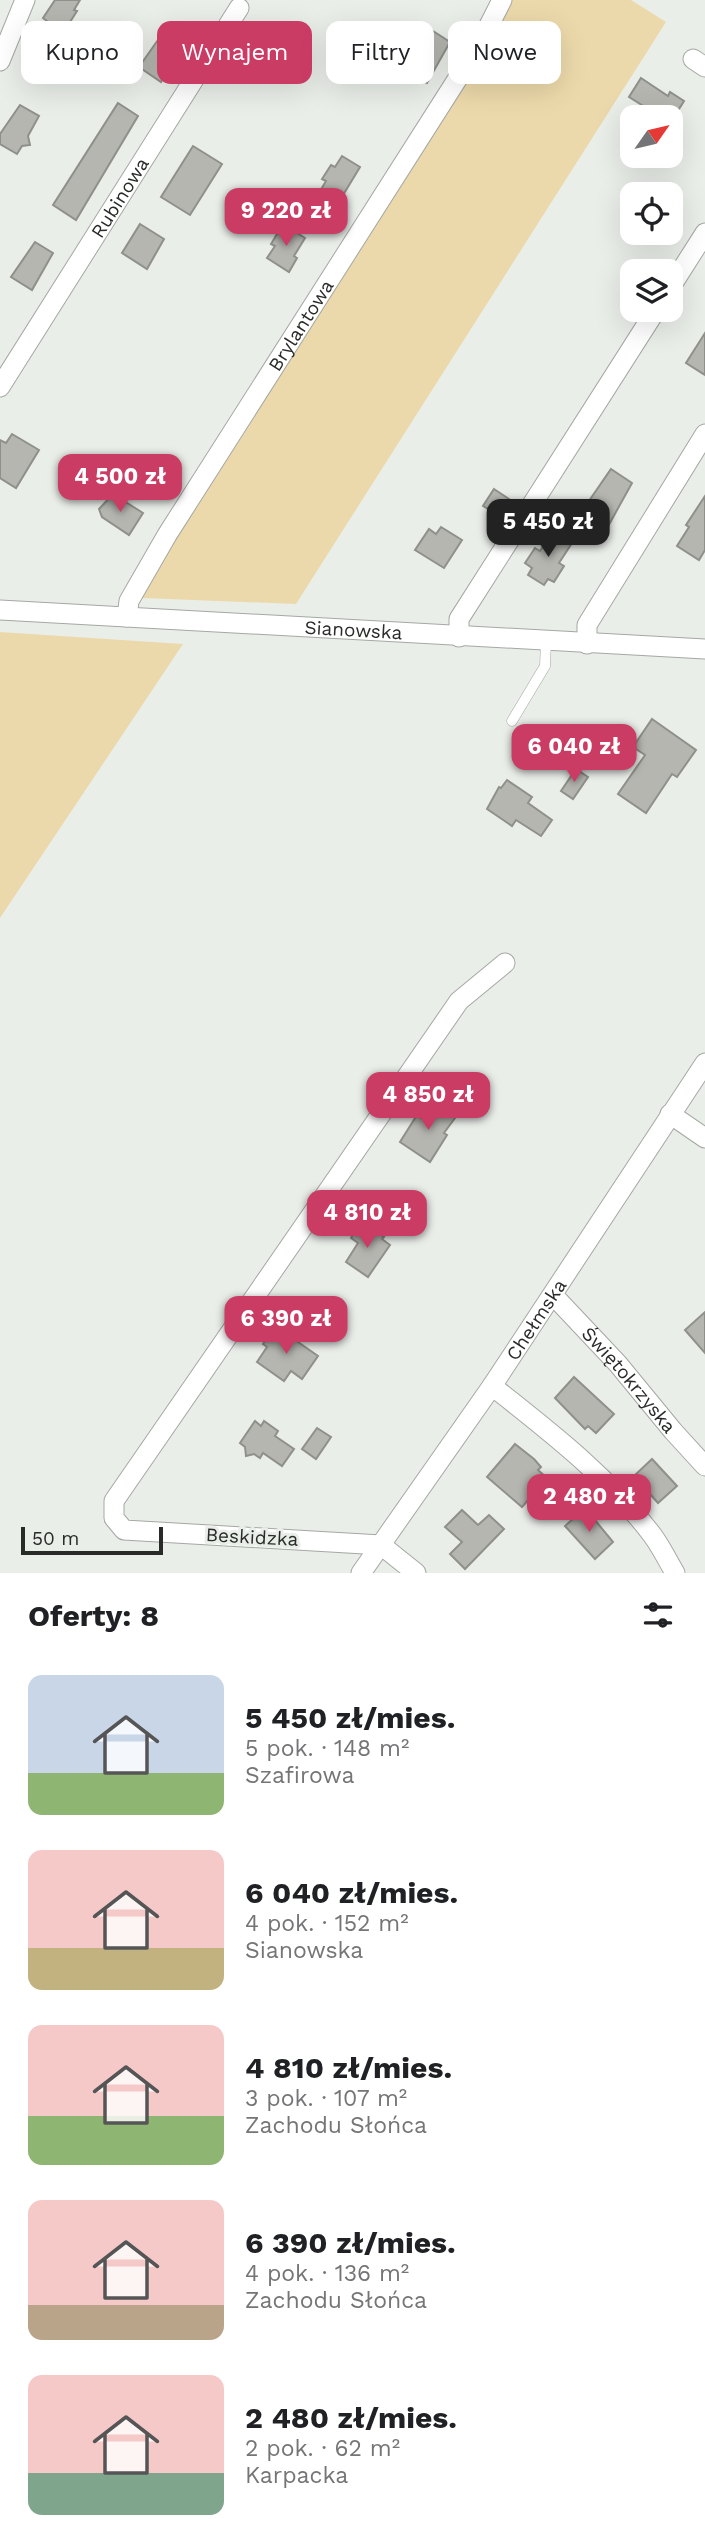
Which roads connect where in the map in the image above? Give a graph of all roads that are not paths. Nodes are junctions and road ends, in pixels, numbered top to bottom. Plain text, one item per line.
1 (25, 0) edge
2 (502, 0) edge
3 (239, 8) dead end
4 (0, 61) edge
5 (705, 233) edge
6 (683, 268) edge
7 (648, 322) edge
8 (0, 387) edge
9 (705, 434) edge
10 (0, 610) edge
11 (127, 617) junction
12 (460, 637) junction
13 (546, 642) junction
14 (587, 644) junction
15 (705, 649) edge
16 (512, 722) dead end
17 (505, 963) dead end
18 (705, 1063) edge
19 (670, 1114) junction
20 (705, 1139) edge
21 (553, 1295) junction
22 (492, 1386) junction
23 (705, 1466) edge
24 (381, 1545) junction
25 (362, 1573) edge
26 (416, 1573) edge
27 (675, 1573) edge

1 - 4 street
2 - 11 street, Brylantowa
3 - 8 street, Rubinowa
5 - 6 street
7 - 12 street
9 - 14 street
10 - 11 street, Sianowska
11 - 12 street, Sianowska
12 - 13 street, Sianowska
13 - 14 street, Sianowska
13 - 16 lane
14 - 15 street, Sianowska
17 - 24 street, Beskidzka
18 - 19 street, Chełmska
19 - 20 street
19 - 21 street, Chełmska
21 - 22 street, Chełmska
21 - 23 street, Świętokrzyska
22 - 24 street, Chełmska
22 - 27 street
24 - 25 street, Chełmska
24 - 26 street

